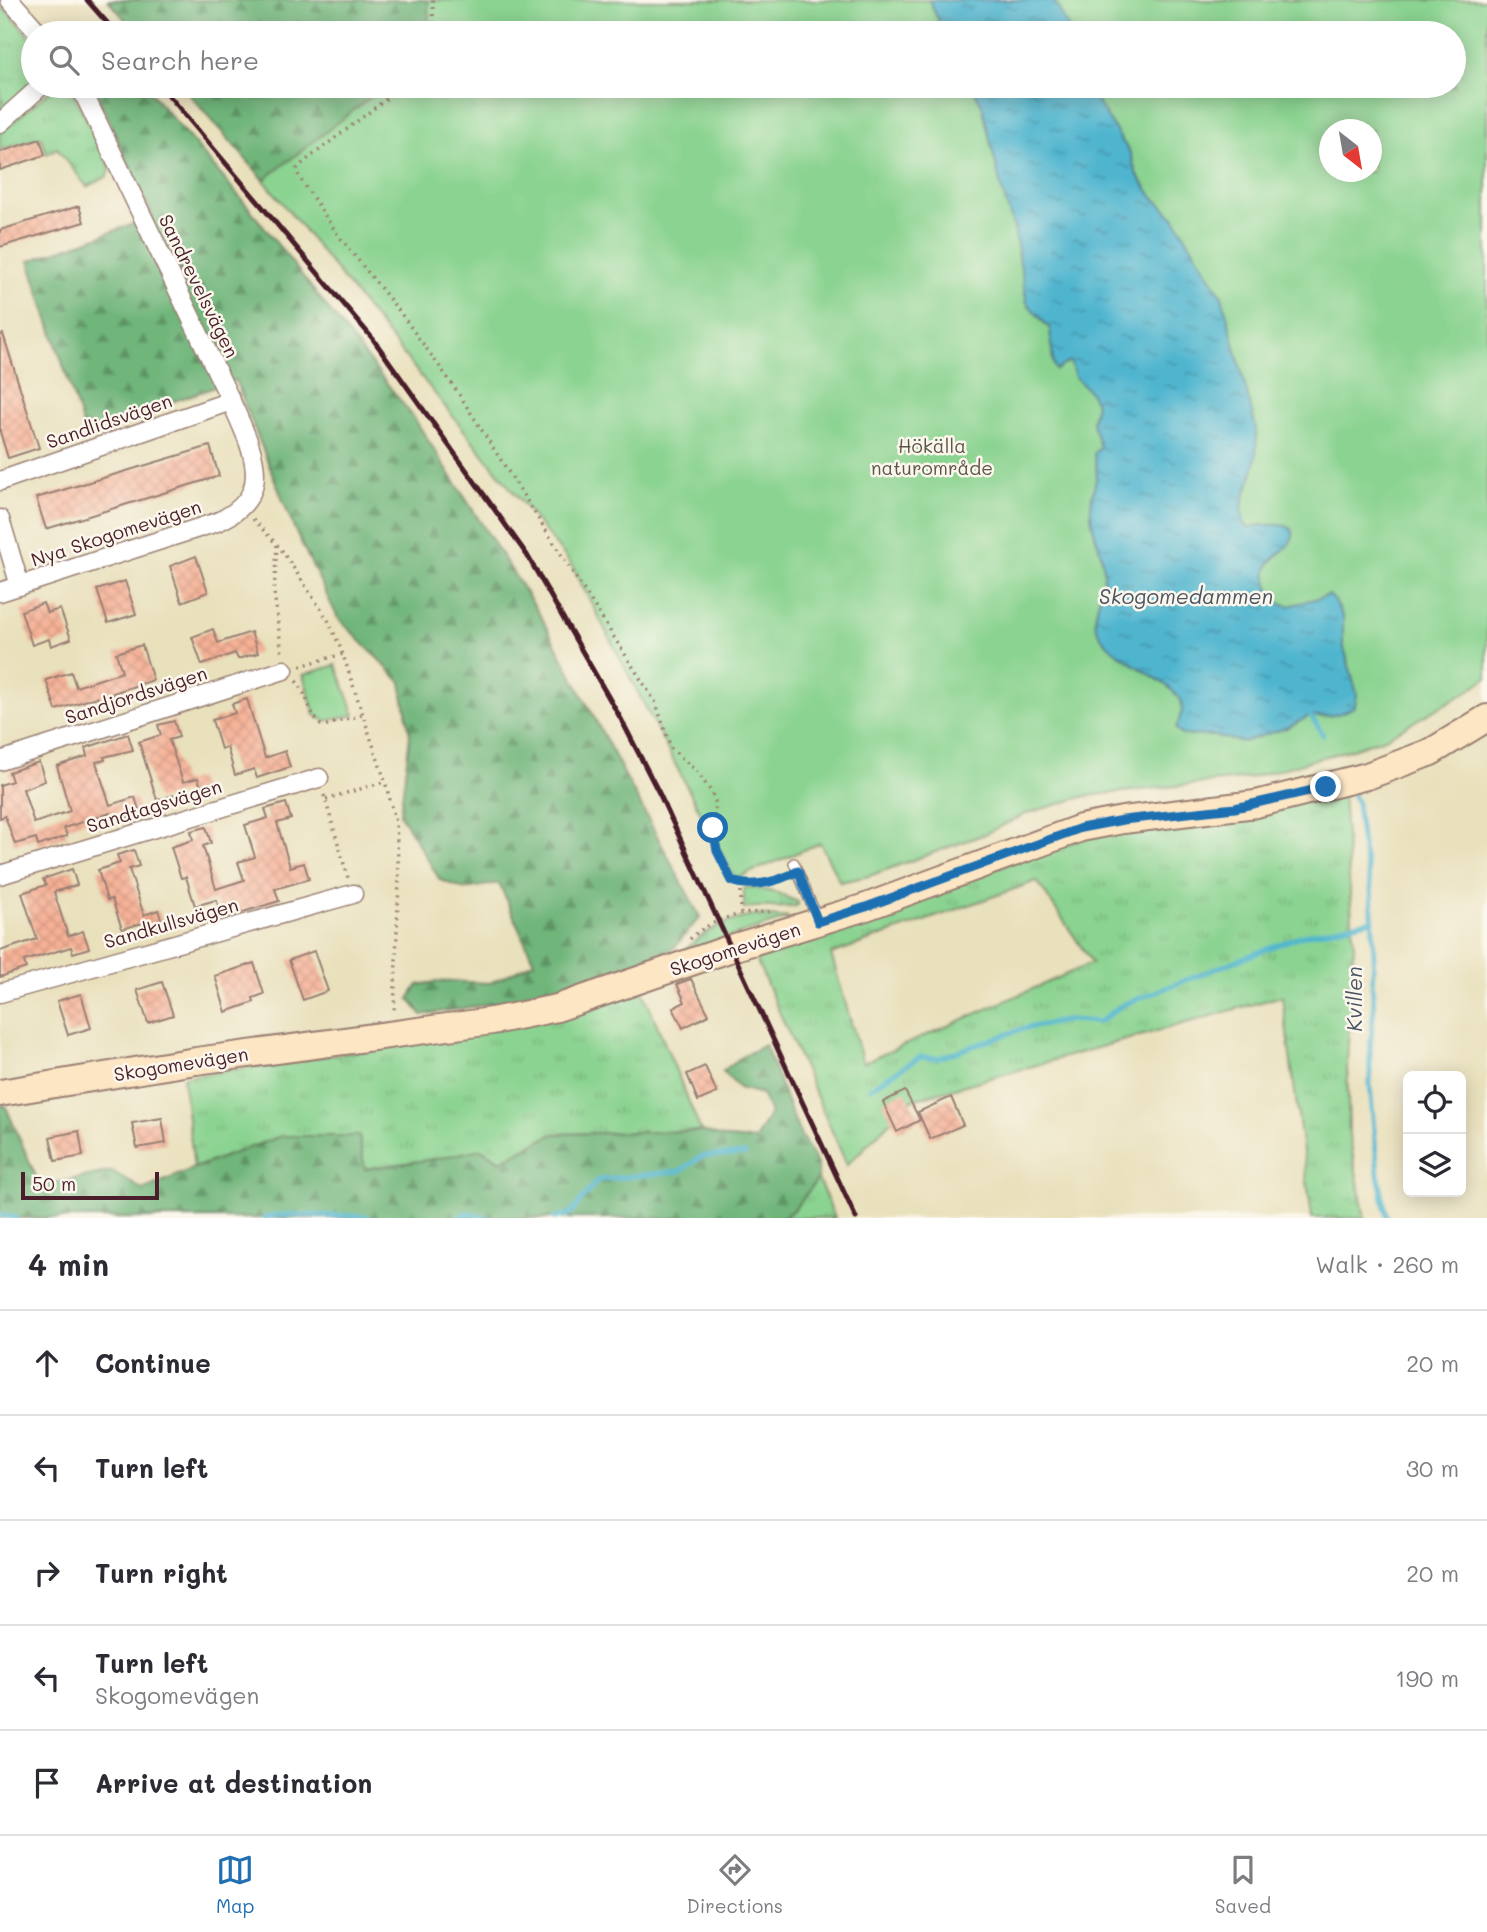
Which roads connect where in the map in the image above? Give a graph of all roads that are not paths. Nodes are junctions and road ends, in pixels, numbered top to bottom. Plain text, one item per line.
1 (10, 0) edge
2 (28, 21) edge
3 (28, 98) edge
4 (86, 98) edge
5 (0, 123) edge
6 (231, 401) junction
7 (0, 481) edge
8 (242, 507) joint
9 (0, 519) edge
10 (20, 586) junction
11 (0, 592) edge
12 (285, 670) road end
13 (1487, 718) edge
14 (0, 761) edge
15 (319, 778) dead end
16 (796, 867) road end
17 (0, 875) edge
18 (353, 894) road end
19 (818, 922) junction
20 (0, 993) edge
21 (0, 1093) edge

1 - 2 street
3 - 5 street
4 - 6 street, Sandrevelsvägen
6 - 7 street, Sandlidsvägen
6 - 8 street, Sandrevelsvägen
8 - 10 street, Nya Skogomevägen
9 - 10 street
10 - 11 street, Nya Skogomevägen
12 - 14 street, Sandjordsvägen
13 - 19 street, Skogomevägen
15 - 17 street, Sandtagsvägen
16 - 19 lane
18 - 20 street, Sandkullsvägen
19 - 21 street, Skogomevägen

